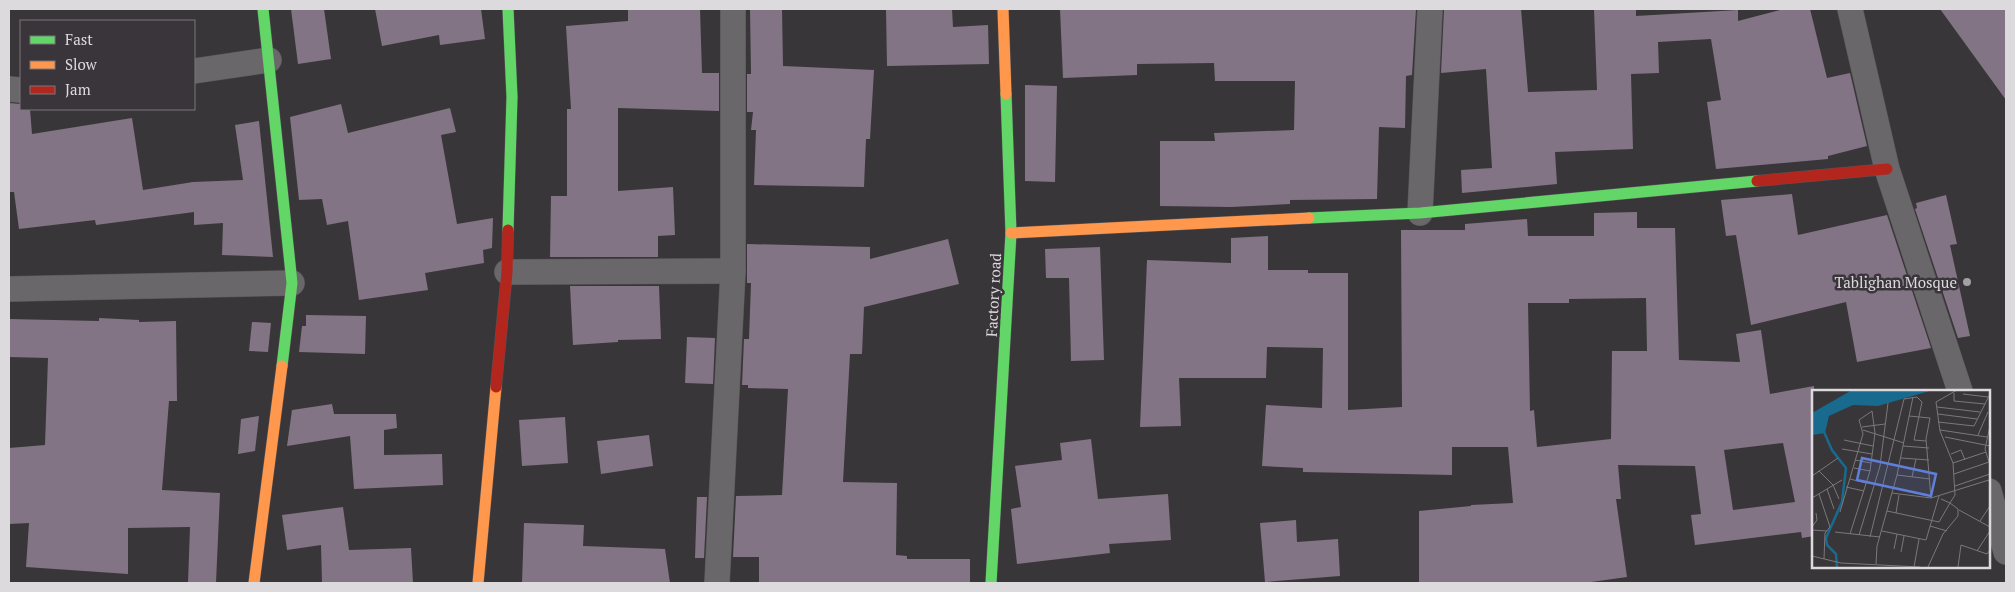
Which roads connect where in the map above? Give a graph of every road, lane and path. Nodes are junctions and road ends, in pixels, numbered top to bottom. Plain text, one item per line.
1 (263, 9) edge
2 (508, 9) edge
3 (733, 9) edge
4 (1003, 9) edge
5 (1430, 9) edge
6 (1850, 9) edge
7 (269, 60) junction
8 (195, 71) edge
9 (1887, 169) junction
10 (1420, 213) junction
11 (1011, 233) junction
12 (733, 271) junction
13 (507, 272) junction
14 (292, 283) junction
15 (9, 289) edge
16 (1960, 390) edge
17 (1990, 495) edge
18 (2006, 552) edge
19 (254, 583) edge
20 (478, 583) edge
21 (717, 583) edge
22 (991, 583) edge

1 - 7 street
2 - 13 street
3 - 12 street
4 - 11 street, Factory road
5 - 10 street
6 - 9 street
7 - 8 street
7 - 14 street
9 - 10 street
9 - 16 street
10 - 11 street
11 - 22 street, Factory road
12 - 13 street
12 - 21 street
13 - 20 street
14 - 15 street
14 - 19 street
17 - 18 street

